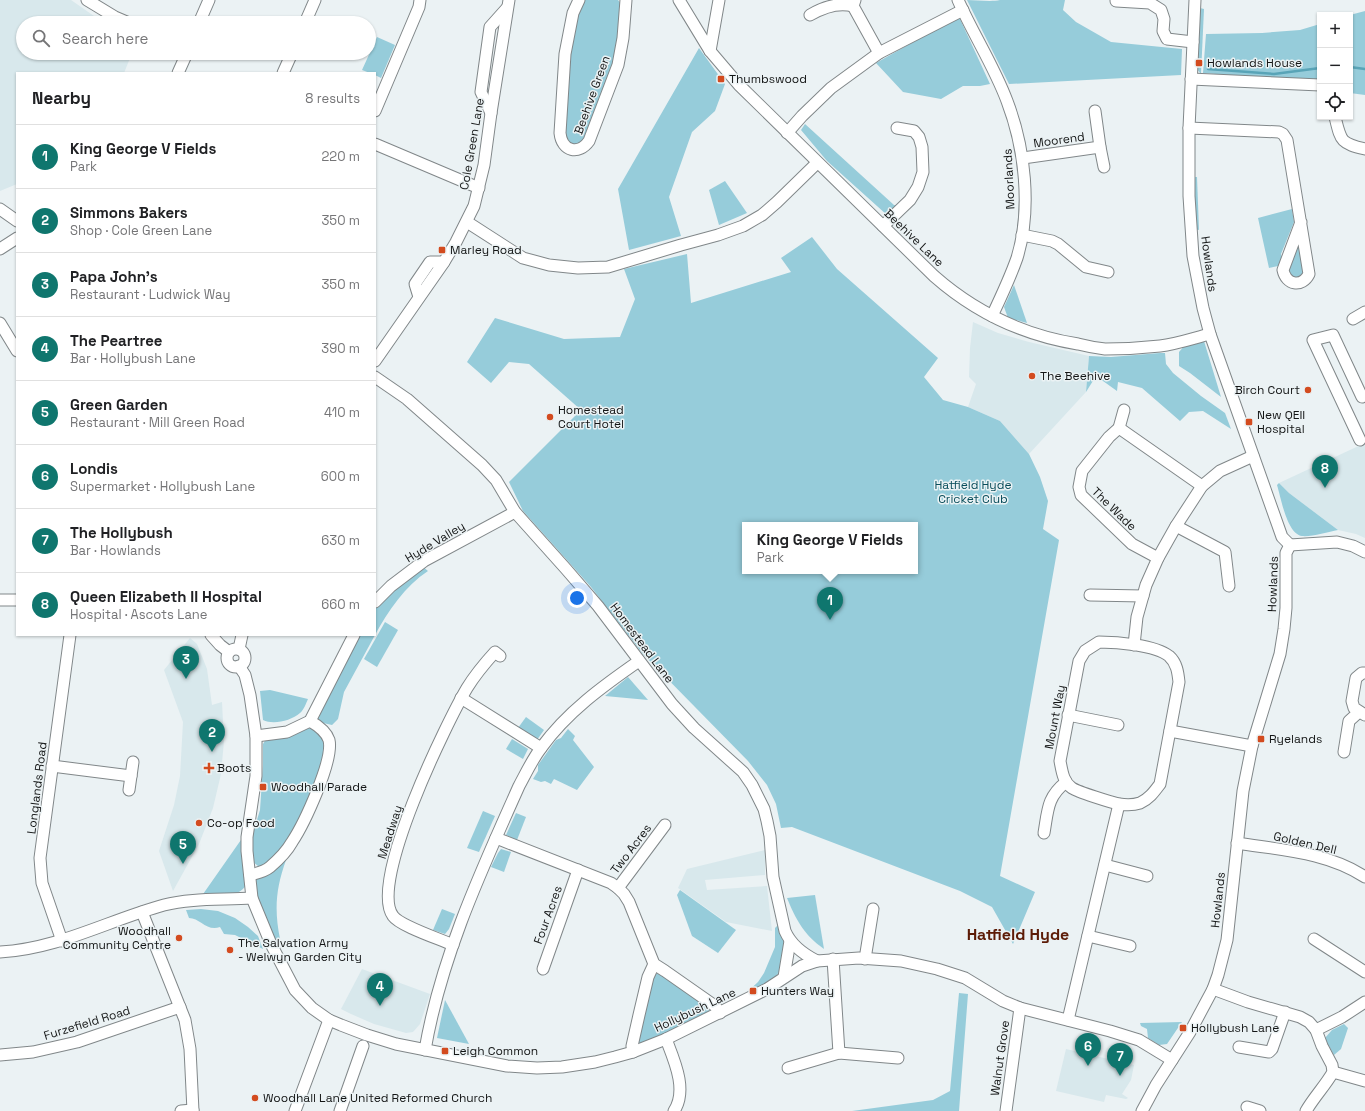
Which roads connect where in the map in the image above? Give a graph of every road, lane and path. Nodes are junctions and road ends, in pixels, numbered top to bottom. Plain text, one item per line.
1 (87, 0) edge
2 (210, 0) edge
3 (315, 0) edge
4 (420, 0) edge
5 (579, 0) edge
6 (626, 0) edge
7 (679, 0) edge
8 (719, 0) edge
9 (1195, 0) edge
10 (1116, 1) dead end
11 (854, 3) edge
12 (508, 4) edge
13 (960, 5) edge
14 (810, 15) dead end
15 (113, 16) edge
16 (203, 16) edge
17 (308, 16) edge
18 (1193, 42) junction
19 (710, 51) junction
20 (879, 53) junction
21 (184, 60) edge
22 (289, 60) edge
23 (178, 72) edge
24 (283, 72) edge
25 (1191, 79) junction
26 (1317, 85) edge
27 (376, 109) edge
28 (1096, 111) dead end
29 (1336, 120) edge
30 (897, 128) dead end
31 (1189, 128) junction
32 (787, 133) junction
33 (376, 144) edge
34 (1100, 147) junction
35 (1365, 149) edge
36 (1023, 158) junction
37 (817, 163) junction
38 (1104, 167) dead end
39 (479, 188) junction
40 (0, 209) edge
41 (16, 220) edge
42 (467, 222) junction
43 (1301, 222) junction
44 (882, 226) junction
45 (1022, 235) junction
46 (16, 239) edge
47 (0, 249) edge
48 (1108, 272) dead end
49 (1365, 312) edge
50 (992, 316) junction
51 (1352, 319) dead end
52 (0, 323) edge
53 (1210, 334) junction
54 (16, 349) edge
55 (376, 359) edge
56 (376, 378) edge
57 (1362, 397) dead end
58 (1124, 410) dead end
59 (1119, 428) junction
60 (1360, 440) dead end
61 (1253, 456) junction
62 (1202, 486) junction
63 (515, 512) junction
64 (1176, 526) junction
65 (1290, 545) junction
66 (1365, 552) edge
67 (1158, 558) junction
68 (1229, 586) dead end
69 (1090, 595) dead end
70 (1143, 596) junction
71 (0, 600) edge
72 (16, 600) edge
73 (376, 601) edge
74 (70, 636) edge
75 (212, 636) edge
76 (242, 636) edge
77 (353, 636) edge
78 (1134, 645) junction
79 (234, 651) junction
80 (500, 656) dead end
81 (640, 661) junction
82 (1365, 673) edge
83 (461, 698) junction
84 (1362, 713) edge
85 (1068, 715) junction
86 (310, 721) junction
87 (1118, 725) dead end
88 (1170, 731) junction
89 (256, 736) junction
90 (1252, 746) junction
91 (541, 748) junction
92 (1344, 752) dead end
93 (133, 762) dead end
94 (52, 766) junction
95 (131, 776) junction
96 (1066, 782) junction
97 (129, 790) dead end
98 (1119, 804) junction
99 (665, 825) dead end
100 (1044, 833) dead end
101 (496, 838) junction
102 (1237, 843) junction
103 (1105, 865) junction
104 (578, 870) junction
105 (250, 874) junction
106 (1147, 876) dead end
107 (1365, 877) edge
108 (618, 888) junction
109 (252, 898) junction
110 (873, 909) dead end
111 (142, 912) junction
112 (1088, 936) junction
113 (1314, 939) dead end
114 (62, 941) junction
115 (790, 941) junction
116 (453, 945) junction
117 (1130, 946) dead end
118 (0, 952) edge
119 (833, 959) junction
120 (865, 959) junction
121 (817, 960) junction
122 (654, 964) junction
123 (543, 969) dead end
124 (1365, 972) edge
125 (784, 977) junction
126 (1212, 989) junction
127 (1365, 1002) edge
128 (180, 1007) junction
129 (1020, 1008) junction
130 (1285, 1012) junction
131 (720, 1013) junction
132 (329, 1020) junction
133 (1068, 1020) junction
134 (1316, 1030) junction
135 (666, 1039) junction
136 (363, 1046) dead end
137 (1239, 1047) dead end
138 (425, 1050) junction
139 (633, 1052) junction
140 (839, 1052) junction
141 (0, 1055) edge
142 (898, 1058) dead end
143 (1172, 1060) junction
144 (788, 1068) dead end
145 (1333, 1072) junction
146 (1365, 1081) edge
147 (1247, 1107) dead end
148 (193, 1110) edge
149 (180, 1111) edge
150 (295, 1111) edge
151 (340, 1111) edge
152 (674, 1111) edge
153 (1006, 1111) edge
154 (1142, 1111) edge
155 (1260, 1111) edge
156 (1306, 1111) edge

1 - 15 street
2 - 16 street
3 - 17 street
4 - 27 street
5 - 6 street, Beehive Green
7 - 19 street, Beehive Lane
8 - 19 street
9 - 18 street, Howlands
10 - 18 street
11 - 14 street
11 - 20 street
12 - 39 street, Cole Green Lane
13 - 20 street
13 - 36 street, Moorlands
18 - 25 street, Howlands
19 - 32 street, Beehive Lane
20 - 32 street
21 - 23 street
22 - 24 street
25 - 26 street
25 - 31 street, Howlands
28 - 34 street, Moorend
29 - 35 street
30 - 44 street
31 - 43 street
31 - 53 street, Howlands
32 - 37 street, Beehive Lane
33 - 39 street
34 - 36 street, Moorend
34 - 38 street, Moorend
36 - 45 street, Moorlands
37 - 42 street
37 - 44 street, Beehive Lane
39 - 42 street, Cole Green Lane
40 - 41 street
42 - 55 street, Cole Green Lane
43 - 43 street
44 - 50 street, Beehive Lane
45 - 48 street
45 - 50 street, Moorlands
46 - 47 street
49 - 51 street
50 - 53 street, Beehive Lane
52 - 54 street
53 - 61 street, Howlands
56 - 63 street, Homestead Lane
57 - 60 street
58 - 59 street, The Wade
59 - 62 street
59 - 67 street, The Wade
61 - 62 street
61 - 65 street, Howlands
62 - 64 street
63 - 73 street, Hyde Valley
63 - 81 street, Homestead Lane
64 - 67 street
64 - 68 street
65 - 66 street
65 - 90 street, Howlands
67 - 70 street
69 - 70 street
70 - 78 street
71 - 72 street
74 - 94 street, Longlands Road
75 - 79 street
76 - 79 street
77 - 86 street
78 - 85 street, Mount Way
78 - 88 street, Mount Way
79 - 89 street
80 - 83 street, Meadway
81 - 91 street
81 - 115 street, Homestead Lane
82 - 84 street
83 - 91 street
83 - 116 street, Meadway
84 - 92 street
85 - 87 street
85 - 96 street, Mount Way
86 - 89 street
86 - 105 street
88 - 90 street
88 - 98 street, Mount Way
89 - 105 street
90 - 102 street, Howlands
91 - 101 street
93 - 95 street
94 - 95 street
94 - 114 street, Longlands Road
95 - 97 street
96 - 98 street, Mount Way
96 - 100 street
98 - 103 street
99 - 108 street, Two Acres
101 - 104 street
101 - 116 street
102 - 107 street, Golden Dell
102 - 126 street, Howlands
103 - 106 street
103 - 112 street
104 - 108 street
104 - 123 street, Four Acres
105 - 109 street
108 - 122 street
109 - 111 street
109 - 132 street
110 - 120 street
111 - 114 street
111 - 128 street
112 - 117 street
112 - 133 street
113 - 124 street
114 - 118 street
115 - 121 street, Homestead Lane
115 - 125 street
116 - 138 street
119 - 120 street, Hollybush Lane
119 - 121 street, Hollybush Lane
119 - 140 street
120 - 129 street, Hollybush Lane
121 - 125 street, Hollybush Lane
122 - 131 street
122 - 139 street
125 - 131 street, Hollybush Lane
126 - 130 street
126 - 143 street, Howlands
127 - 134 street
128 - 141 street, Furzefield Road
128 - 148 street
129 - 133 street, Hollybush Lane
129 - 153 street, Walnut Grove
130 - 134 street
130 - 137 street
131 - 135 street, Hollybush Lane
132 - 138 street, Hollybush Lane
132 - 150 street
133 - 143 street, Hollybush Lane
134 - 145 street
135 - 139 street, Hollybush Lane
135 - 152 street
136 - 151 street
138 - 139 street, Hollybush Lane
140 - 142 street
140 - 144 street
143 - 154 street, Howlands
145 - 146 street
145 - 156 street
147 - 155 street
148 - 149 street

